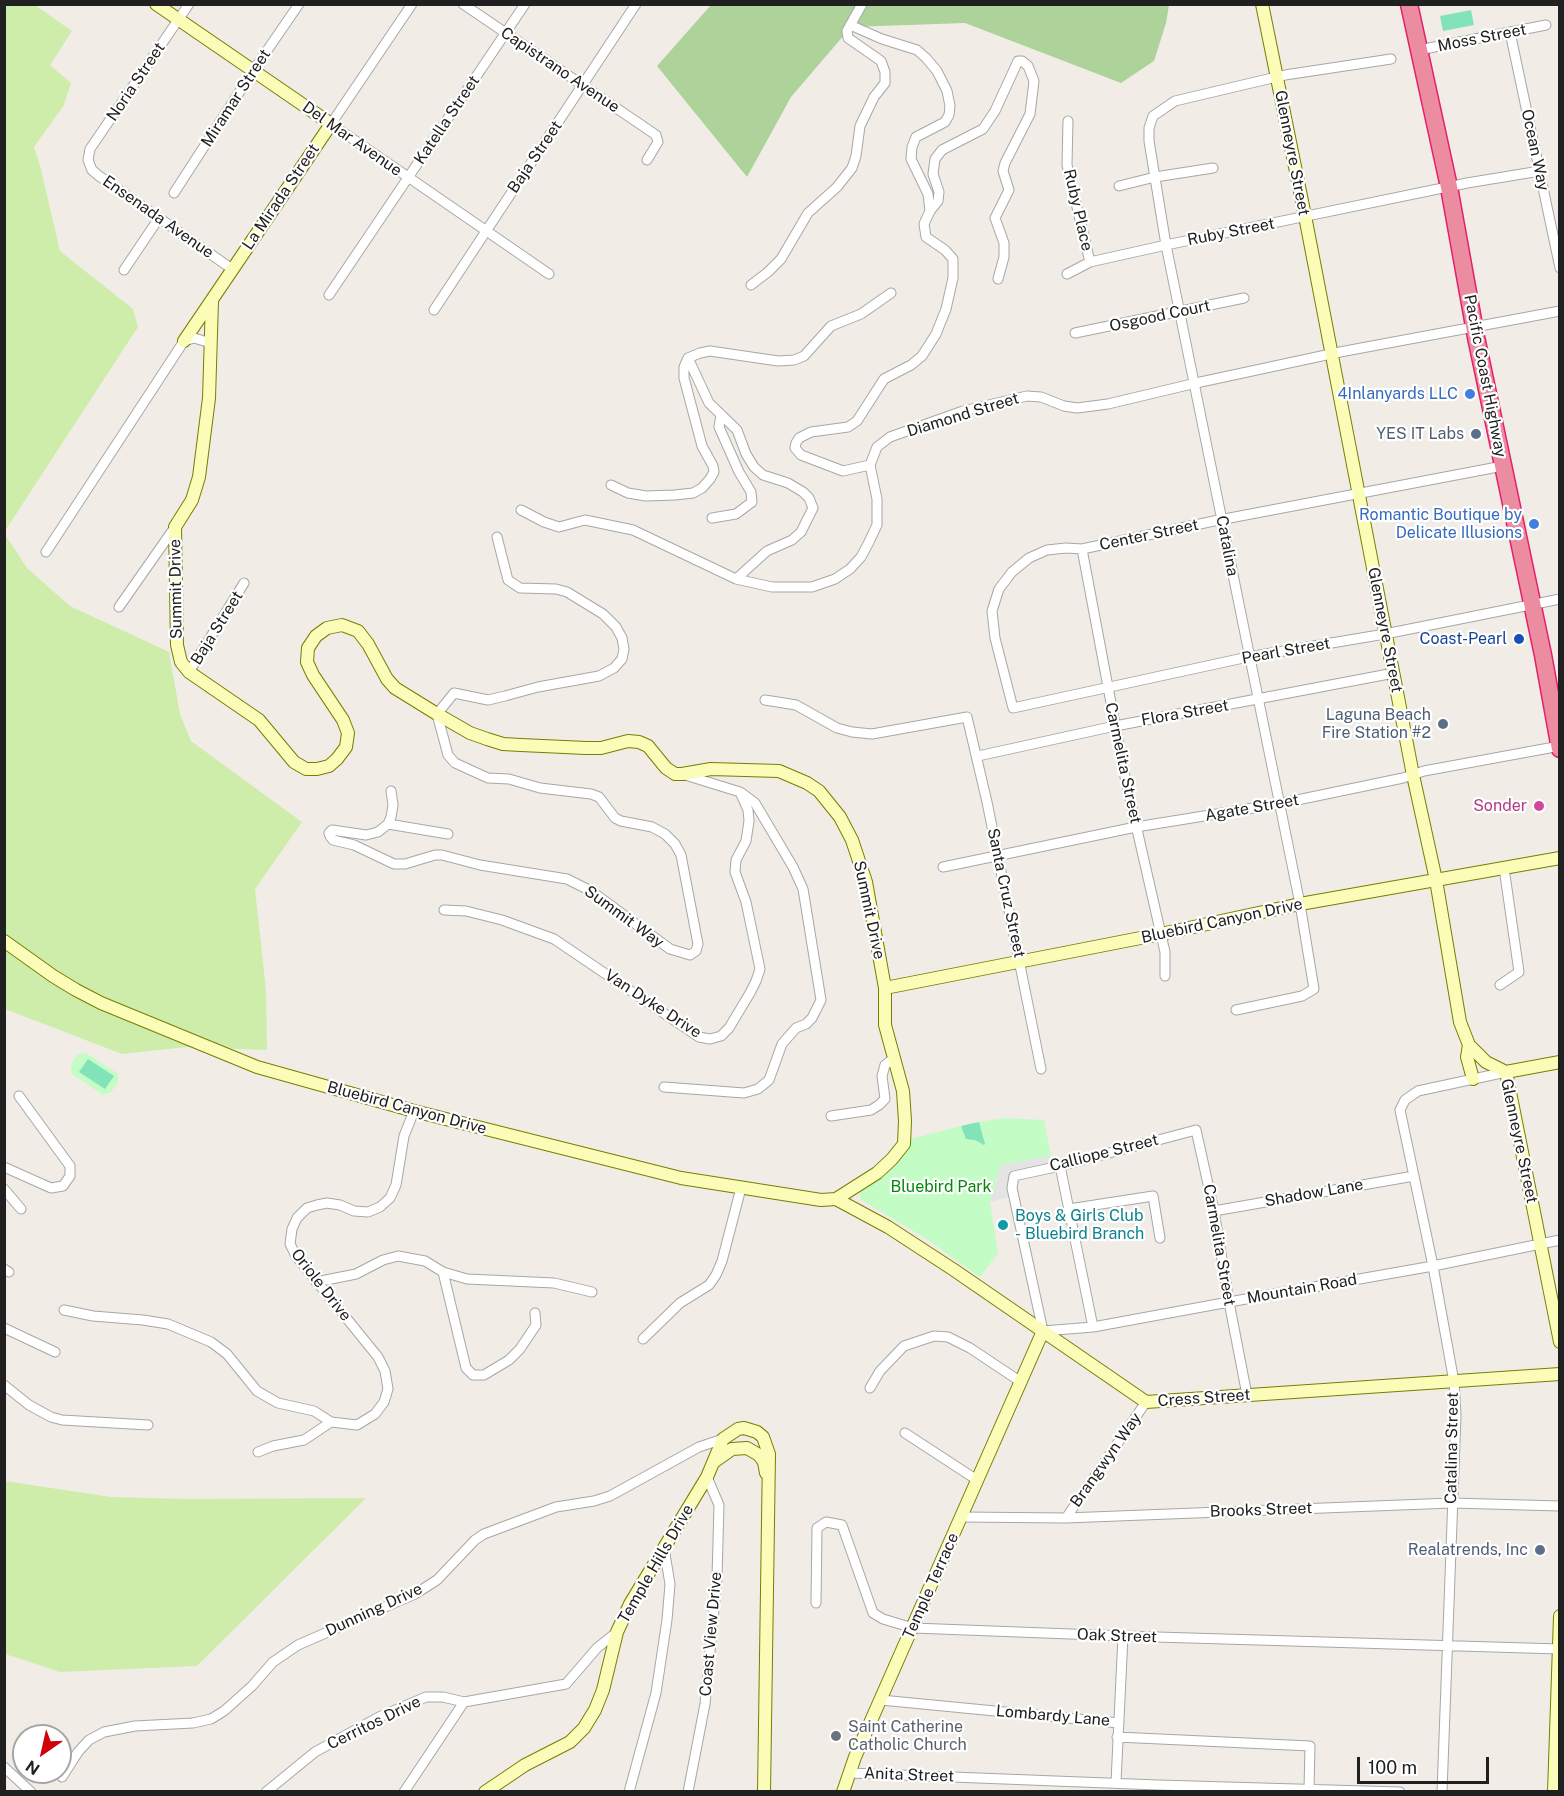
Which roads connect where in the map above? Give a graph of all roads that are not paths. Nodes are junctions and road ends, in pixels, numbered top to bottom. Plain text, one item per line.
1 (156, 4) edge
2 (189, 4) edge
3 (299, 4) edge
4 (412, 4) edge
5 (463, 4) edge
6 (525, 4) edge
7 (636, 4) edge
8 (862, 4) edge
9 (1262, 4) edge
10 (1409, 4) edge
11 (178, 20) junction
12 (850, 25) junction
13 (1546, 25) dead end
14 (1510, 32) junction
15 (505, 34) junction
16 (1419, 51) junction
17 (1391, 59) dead end
18 (253, 71) junction
19 (1277, 77) junction
20 (583, 85) junction
21 (1068, 121) dead end
22 (331, 124) junction
23 (88, 160) joint
24 (647, 160) dead end
25 (1213, 168) dead end
26 (1540, 171) junction
27 (1155, 177) junction
28 (408, 178) junction
29 (1119, 186) dead end
30 (1449, 187) junction
31 (174, 193) dead end
32 (930, 211) junction
33 (1305, 216) junction
34 (159, 218) junction
35 (485, 230) junction
36 (1166, 245) junction
37 (1090, 262) junction
38 (1560, 268) edge
39 (232, 269) junction
40 (124, 270) dead end
41 (549, 274) dead end
42 (1067, 274) dead end
43 (998, 279) dead end
44 (751, 285) dead end
45 (891, 293) dead end
46 (329, 295) dead end
47 (1244, 298) dead end
48 (212, 300) junction
49 (434, 310) dead end
50 (1560, 311) edge
51 (1180, 312) junction
52 (1474, 327) junction
53 (1075, 333) dead end
54 (184, 341) junction
55 (211, 344) junction
56 (1331, 354) junction
57 (688, 358) junction
58 (1196, 382) junction
59 (721, 415) junction
60 (870, 465) junction
61 (1503, 466) junction
62 (611, 485) dead end
63 (1358, 494) junction
64 (521, 510) dead end
65 (712, 518) dead end
66 (1221, 520) junction
67 (175, 527) junction
68 (497, 537) dead end
69 (1082, 549) junction
70 (46, 552) dead end
71 (736, 579) junction
72 (244, 584) dead end
73 (1560, 599) edge
74 (1532, 604) junction
75 (119, 607) dead end
76 (1385, 634) junction
77 (1248, 657) junction
78 (189, 672) junction
79 (1394, 673) junction
80 (1107, 687) junction
81 (765, 700) dead end
82 (1257, 700) junction
83 (1013, 708) joint
84 (437, 714) junction
85 (1115, 726) junction
86 (1559, 747) edge
87 (978, 756) junction
88 (682, 774) junction
89 (1413, 775) junction
90 (391, 790) dead end
91 (741, 792) junction
92 (1278, 804) junction
93 (388, 824) junction
94 (1136, 827) junction
95 (448, 834) dead end
96 (998, 856) junction
97 (1560, 858) edge
98 (943, 867) dead end
99 (1503, 868) junction
100 (1436, 880) junction
101 (1300, 904) junction
102 (444, 910) dead end
103 (1161, 934) junction
104 (4, 941) edge
105 (1020, 961) junction
106 (1165, 976) dead end
107 (1500, 985) dead end
108 (885, 988) junction
109 (1236, 1010) dead end
110 (1469, 1045) junction
111 (894, 1058) junction
112 (1560, 1062) edge
113 (1041, 1069) dead end
114 (1506, 1072) junction
115 (1473, 1079) junction
116 (664, 1087) dead end
117 (19, 1096) dead end
118 (414, 1111) junction
119 (831, 1116) dead end
120 (1196, 1130) joint
121 (1060, 1166) junction
122 (4, 1167) edge
123 (1414, 1176) junction
124 (741, 1188) junction
125 (4, 1189) edge
126 (836, 1199) junction
127 (21, 1209) dead end
128 (1069, 1209) junction
129 (1214, 1211) junction
130 (1160, 1238) dead end
131 (1560, 1240) edge
132 (1541, 1244) junction
133 (1433, 1266) junction
134 (443, 1272) junction
135 (316, 1282) junction
136 (592, 1292) dead end
137 (1229, 1302) junction
138 (64, 1310) dead end
139 (535, 1313) dead end
140 (1093, 1327) junction
141 (4, 1328) edge
142 (1043, 1330) junction
143 (643, 1339) dead end
144 (1560, 1342) edge
145 (55, 1352) dead end
146 (1560, 1374) edge
147 (1021, 1382) junction
148 (1454, 1382) junction
149 (4, 1385) edge
150 (870, 1388) dead end
151 (1247, 1395) junction
152 (1146, 1402) junction
153 (331, 1422) junction
154 (148, 1425) dead end
155 (905, 1433) dead end
156 (723, 1439) junction
157 (699, 1447) junction
158 (258, 1452) dead end
159 (715, 1461) junction
160 (707, 1477) junction
161 (768, 1480) junction
162 (977, 1480) junction
163 (1452, 1503) junction
164 (1560, 1506) edge
165 (962, 1517) junction
166 (1066, 1518) junction
167 (664, 1548) junction
168 (816, 1603) dead end
169 (1560, 1616) edge
170 (913, 1628) junction
171 (617, 1632) junction
172 (1123, 1636) junction
173 (1447, 1646) junction
174 (1559, 1649) edge
175 (881, 1700) junction
176 (464, 1702) junction
177 (1119, 1723) junction
178 (1118, 1737) junction
179 (72, 1761) edge
180 (4, 1767) edge
181 (850, 1773) junction
182 (1116, 1782) junction
183 (1157, 1788) edge
184 (1252, 1789) edge
185 (1314, 1790) edge
186 (31, 1791) edge
187 (266, 1791) edge
188 (405, 1791) edge
189 (485, 1791) edge
190 (629, 1791) edge
191 (688, 1791) edge
192 (764, 1791) edge
193 (843, 1791) edge
194 (1400, 1791) edge
195 (1442, 1791) edge
196 (1554, 1791) edge

1 - 11 street, Del Mar Avenue
2 - 11 street, Noria Street
3 - 18 street, Miramar Street
4 - 22 street, La Mirada Street
5 - 15 street, Capistrano Avenue
6 - 15 street, Katella Street
7 - 20 street, Baja Street
8 - 12 street
9 - 19 street, Glenneyre Street
10 - 16 highway, Pacific Coast Highway
11 - 18 street, Del Mar Avenue
11 - 23 street, Noria Street
12 - 32 street
12 - 44 street
13 - 14 street, Moss Street
14 - 16 street, Moss Street
14 - 26 street, Ocean Way
15 - 20 street, Capistrano Avenue
15 - 28 street, Katella Street
16 - 30 highway, Pacific Coast Highway
17 - 19 street
18 - 22 street, Del Mar Avenue
18 - 31 street, Miramar Street
19 - 27 street, Catalina
19 - 33 street, Glenneyre Street
20 - 24 street, Capistrano Avenue
20 - 35 street, Baja Street
21 - 37 street, Ruby Place
22 - 28 street, Del Mar Avenue
22 - 39 street, La Mirada Street
23 - 34 street, Ensenada Avenue
25 - 27 street
26 - 30 street, Ruby Street
26 - 38 street, Ocean Way
27 - 29 street
27 - 36 street, Catalina
28 - 35 street, Del Mar Avenue
28 - 46 street, Katella Street
30 - 33 street, Ruby Street
30 - 52 highway, Pacific Coast Highway
32 - 43 street
32 - 60 street
33 - 36 street, Ruby Street
33 - 56 street, Glenneyre Street
34 - 39 street, Ensenada Avenue
34 - 40 street
35 - 41 street, Del Mar Avenue
35 - 49 street, Baja Street
36 - 37 street, Ruby Street
36 - 51 street, Catalina
37 - 42 street, Ruby Street
39 - 48 street, La Mirada Street
45 - 57 street
47 - 51 street, Osgood Court
48 - 54 street, La Mirada Street
48 - 55 street, Summit Drive
50 - 52 street, Diamond Street
51 - 53 street, Osgood Court
51 - 58 street, Catalina
52 - 56 street, Diamond Street
52 - 61 highway, Pacific Coast Highway
54 - 55 street
54 - 70 street
55 - 67 street, Summit Drive
56 - 58 street, Diamond Street
56 - 63 street, Glenneyre Street
57 - 59 street
57 - 62 street
58 - 60 street, Diamond Street
58 - 66 street, Catalina
59 - 65 street
59 - 71 street
60 - 71 street
61 - 63 street, Center Street
61 - 74 highway, Pacific Coast Highway
63 - 66 street, Center Street
63 - 76 street, Glenneyre Street
64 - 71 street
66 - 69 street, Center Street
66 - 77 street, Catalina
67 - 75 street
67 - 78 street, Summit Drive
68 - 84 street
69 - 80 street, Carmelita Street
69 - 83 street, Center Street
72 - 78 street, Baja Street
73 - 74 street, Pearl Street
74 - 76 street, Pearl Street
74 - 86 highway, Pacific Coast Highway
76 - 77 street, Pearl Street
76 - 79 street, Glenneyre Street
77 - 80 street, Pearl Street
77 - 82 street, Catalina
78 - 84 street
79 - 82 street, Flora Street
79 - 89 street, Glenneyre Street
80 - 83 street, Pearl Street
80 - 85 street, Carmelita Street
81 - 87 street, Santa Cruz Street
82 - 85 street, Flora Street
82 - 92 street, Catalina
84 - 88 street
84 - 93 street, Summit Way
85 - 87 street, Flora Street
85 - 94 street, Carmelita Street
86 - 89 street, Agate Street
87 - 96 street, Santa Cruz Street
88 - 91 street
88 - 108 street, Summit Drive
89 - 92 street, Agate Street
89 - 100 street, Glenneyre Street
90 - 93 street
91 - 102 street, Van Dyke Drive
91 - 116 street
92 - 94 street, Agate Street
92 - 101 street, Catalina
93 - 95 street
94 - 96 street, Agate Street
94 - 103 street, Carmelita Street
96 - 98 street, Agate Street
96 - 105 street, Santa Cruz Street
97 - 99 street, Bluebird Canyon Drive
99 - 100 street, Bluebird Canyon Drive
99 - 107 street
100 - 101 street, Bluebird Canyon Drive
100 - 110 street, Glenneyre Street
101 - 103 street, Bluebird Canyon Drive
101 - 109 street, Catalina
103 - 105 street, Bluebird Canyon Drive
103 - 106 street, Carmelita Street
104 - 118 street, Bluebird Canyon Drive
105 - 108 street, Bluebird Canyon Drive
105 - 113 street, Santa Cruz Street
108 - 111 street, Summit Drive
110 - 114 street, Glenneyre Street
110 - 115 street
111 - 119 street
111 - 126 street, Summit Drive
112 - 114 street
114 - 115 street
114 - 132 street, Glenneyre Street
115 - 123 street, Catalina Street
117 - 122 street
118 - 124 street, Bluebird Canyon Drive
118 - 135 street, Oriole Drive
120 - 121 street, Calliope Street
120 - 129 street, Carmelita Street
121 - 128 street
121 - 142 street, Calliope Street
123 - 129 street, Shadow Lane
123 - 133 street, Catalina Street
124 - 126 street, Bluebird Canyon Drive
124 - 143 street
125 - 127 street
126 - 142 street, Cress Street
128 - 130 street
128 - 140 street
129 - 137 street, Carmelita Street
131 - 132 street, Mountain Road
132 - 133 street, Mountain Road
132 - 144 street, Glenneyre Street
133 - 137 street, Mountain Road
133 - 148 street, Catalina Street
134 - 135 street
134 - 136 street
134 - 139 street
135 - 153 street, Oriole Drive
137 - 140 street, Mountain Road
137 - 151 street, Carmelita Street
138 - 153 street
140 - 142 street, Mountain Road
141 - 145 street
142 - 147 street, Temple Terrace
142 - 152 street, Cress Street
146 - 148 street, Cress Street
147 - 150 street
147 - 162 street, Temple Terrace
148 - 151 street, Cress Street
148 - 163 street, Catalina Street
149 - 154 street
151 - 152 street, Cress Street
152 - 166 street, Brangwyn Way
153 - 158 street
155 - 162 street
156 - 157 street, Dunning Drive
156 - 159 street, Temple Hills Drive
156 - 161 street
157 - 159 street
157 - 179 street, Dunning Drive
159 - 160 street, Temple Hills Drive
159 - 161 street
160 - 167 street, Temple Hills Drive
160 - 191 street, Coast View Drive
161 - 192 street
162 - 165 street, Temple Terrace
163 - 164 street, Brooks Street
163 - 166 street, Brooks Street
163 - 173 street, Catalina Street
165 - 166 street, Brooks Street
165 - 170 street, Temple Terrace
167 - 171 street, Temple Hills Drive
167 - 190 street
168 - 170 street, Oak Street
169 - 174 street
170 - 172 street, Oak Street
170 - 175 street, Temple Terrace
171 - 176 street, Cerritos Drive
171 - 189 street, Temple Hills Drive
172 - 173 street, Oak Street
172 - 177 street
173 - 174 street, Oak Street
173 - 195 street, Catalina Street
174 - 196 street
175 - 177 street, Lombardy Lane
175 - 181 street, Temple Terrace
176 - 187 street, Cerritos Drive
176 - 188 street
177 - 178 street
178 - 182 street
178 - 185 street, Lombardy Lane
180 - 186 street
181 - 182 street, Anita Street
181 - 193 street, Temple Terrace
182 - 183 street, Anita Street
183 - 184 street, Anita Street
184 - 185 street, Anita Street
185 - 194 street, Anita Street

